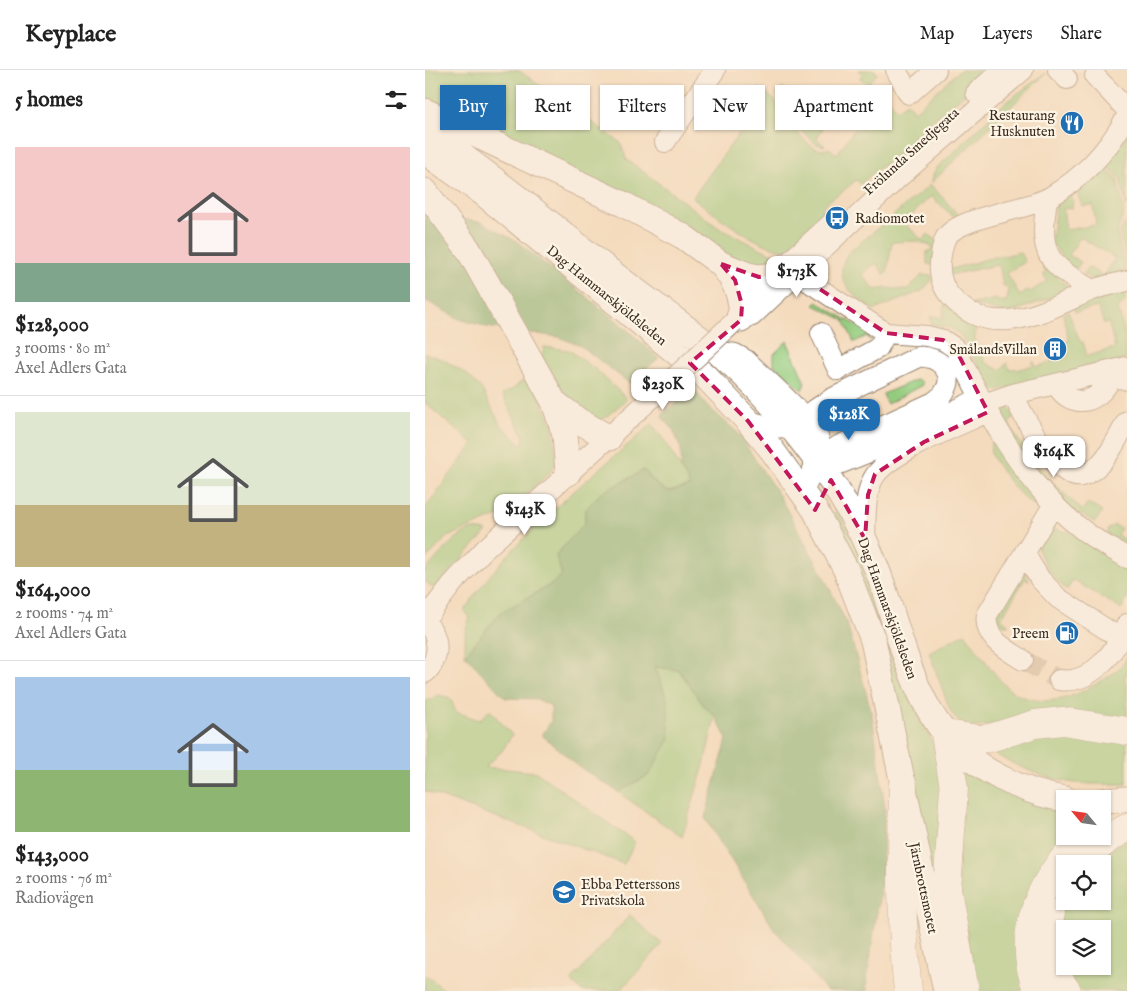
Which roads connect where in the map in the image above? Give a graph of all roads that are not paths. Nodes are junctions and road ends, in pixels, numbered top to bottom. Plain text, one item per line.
1 (715, 70) edge
2 (896, 70) edge
3 (936, 70) edge
4 (1002, 70) edge
5 (1023, 70) edge
6 (1095, 76) dead end
7 (1127, 110) edge
8 (425, 111) edge
9 (1127, 116) edge
10 (425, 129) edge
11 (665, 142) dead end
12 (425, 152) edge
13 (425, 191) edge
14 (1047, 199) junction
15 (721, 264) junction
16 (786, 272) junction
17 (1127, 281) edge
18 (1092, 290) junction
19 (739, 316) junction
20 (821, 333) dead end
21 (886, 333) junction
22 (1127, 367) edge
23 (1127, 380) edge
24 (1056, 384) junction
25 (1013, 394) junction
26 (554, 402) junction
27 (984, 405) junction
28 (748, 421) junction
29 (1127, 421) edge
30 (797, 422) junction
31 (609, 438) junction
32 (824, 471) junction
33 (568, 473) junction
34 (809, 501) junction
35 (1054, 504) junction
36 (865, 540) junction
37 (1024, 553) junction
38 (1127, 558) edge
39 (425, 620) edge
40 (1124, 632) edge
41 (1023, 660) tunnel mouth
42 (425, 673) edge
43 (1059, 680) tunnel mouth
44 (1127, 732) edge
45 (945, 734) junction
46 (903, 785) junction
47 (1056, 797) edge
48 (1127, 799) edge
49 (1111, 800) edge
50 (1127, 810) edge
51 (1111, 819) edge
52 (1127, 828) edge
53 (1077, 845) edge
54 (1089, 855) edge
55 (1056, 898) edge
56 (908, 991) edge
57 (945, 991) edge
58 (965, 991) edge
59 (1038, 991) edge
60 (1067, 991) edge

1 - 11 street
2 - 3 street
4 - 16 street, Frölunda Smedjegata
5 - 16 street, Frölunda Smedjegata
6 - 7 street
8 - 15 main road
9 - 14 street
10 - 30 main road, Dag Hammarskjöldsleden
12 - 28 main road, Dag Hammarskjöldsleden
13 - 26 main road
14 - 18 street
14 - 18 street
15 - 16 main road
15 - 19 main road
16 - 19 street, Frölunda Smedjegata
16 - 21 street
17 - 18 street
19 - 31 street, Frölunda Smedjegata, bridge
20 - 21 street
21 - 27 street
22 - 24 street
23 - 24 street
24 - 25 street
25 - 27 street
25 - 29 street
26 - 31 main road
26 - 33 main road
27 - 32 street
27 - 35 street
27 - 36 street
28 - 30 street
28 - 34 main road, Dag Hammarskjöldsleden
30 - 32 main road, Dag Hammarskjöldsleden
30 - 32 street
31 - 33 street, Frölunda Smedjegata
32 - 34 street
32 - 34 street
32 - 36 main road, Dag Hammarskjöldsleden
33 - 39 street, Frölunda Smedjegata
34 - 46 main road, Dag Hammarskjöldsleden
35 - 37 street
35 - 38 street
36 - 45 main road, Dag Hammarskjöldsleden
37 - 40 street
37 - 41 street
39 - 42 street
40 - 43 street
44 - 45 highway
45 - 47 main road
45 - 58 highway
46 - 56 highway
46 - 57 main road, Järnbrottsmotet
48 - 49 main road
50 - 51 highway
52 - 54 highway
53 - 59 highway
55 - 60 highway

